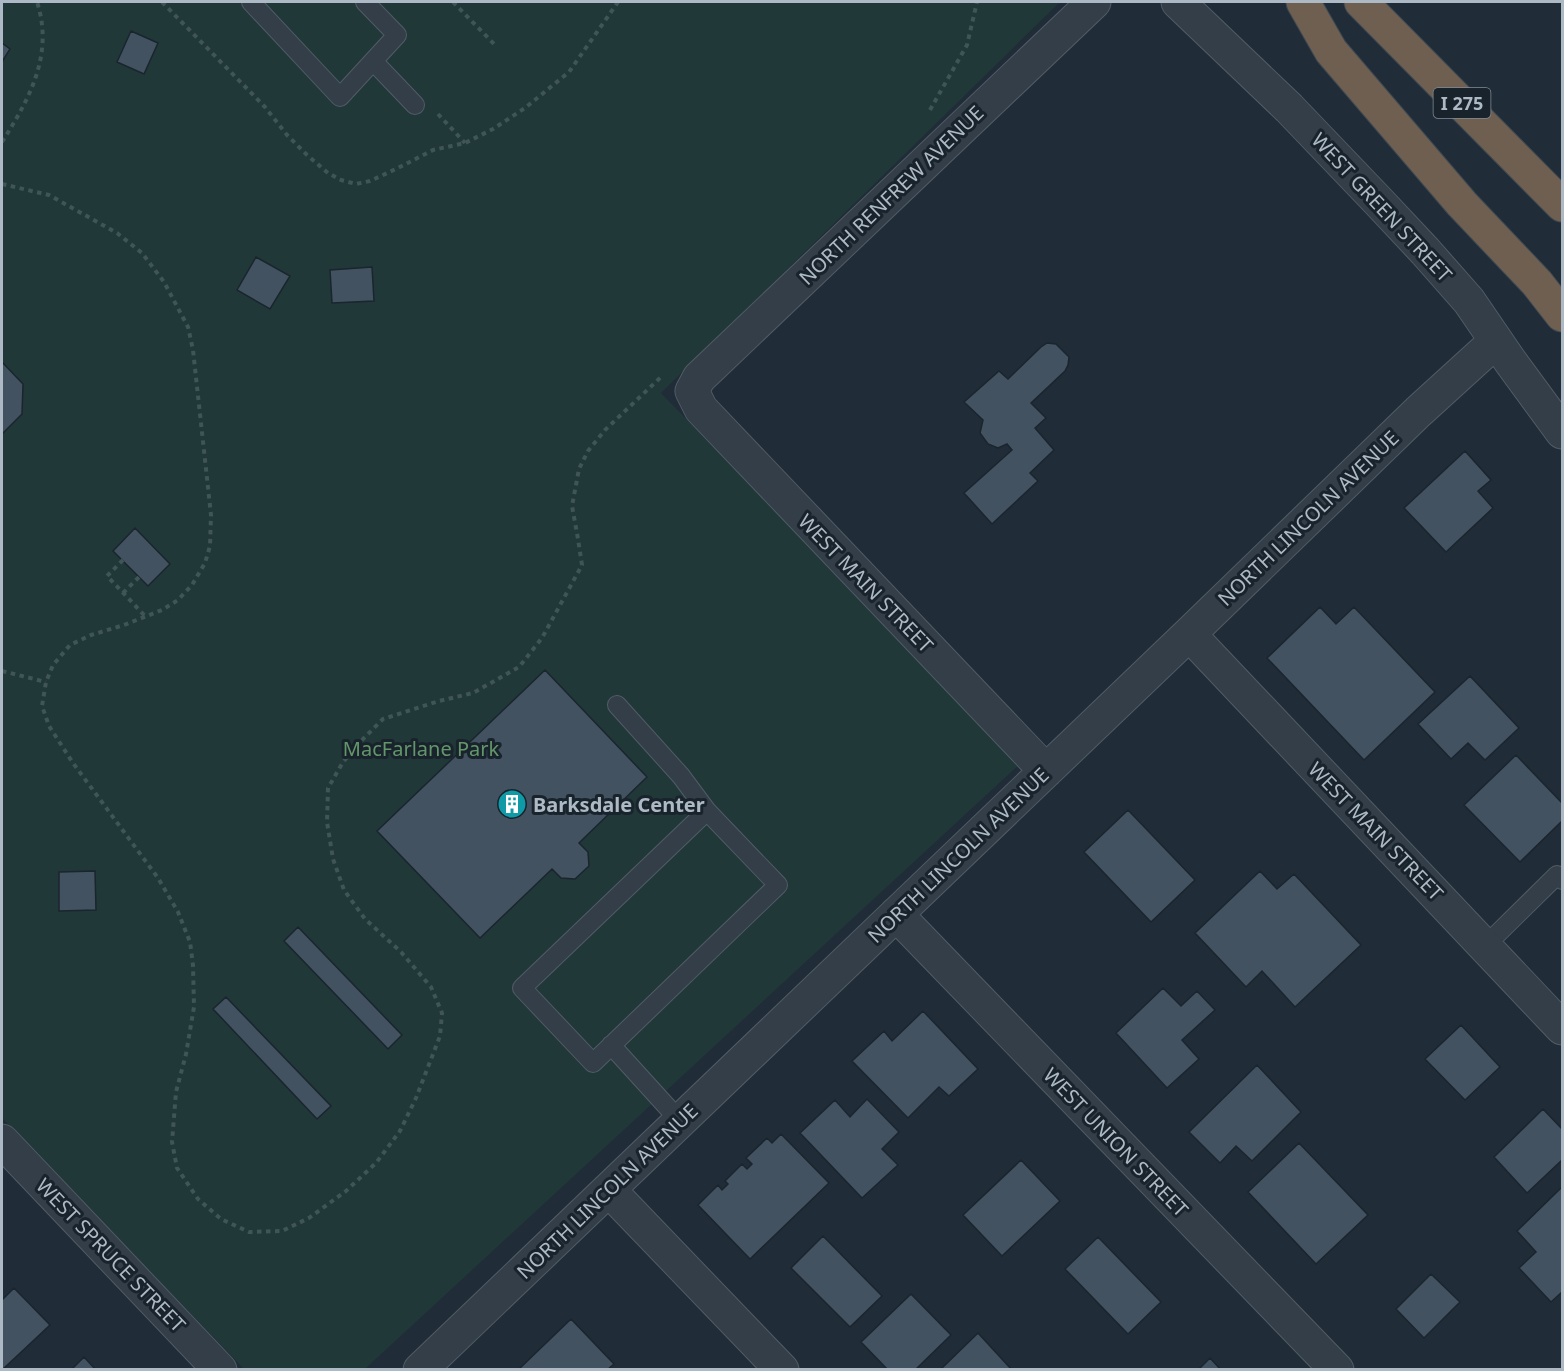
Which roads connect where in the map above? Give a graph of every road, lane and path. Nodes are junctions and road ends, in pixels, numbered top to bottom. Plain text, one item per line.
1 (38, 2) edge
2 (250, 2) edge
3 (365, 2) edge
4 (453, 2) edge
5 (977, 2) edge
6 (1094, 2) edge
7 (1178, 2) edge
8 (1303, 2) edge
9 (1361, 2) edge
10 (497, 47) dead end
11 (373, 61) junction
12 (415, 105) dead end
13 (437, 113) dead end
14 (928, 113) dead end
15 (2, 141) edge
16 (465, 143) dead end
17 (2, 184) edge
18 (1563, 205) edge
19 (1563, 315) edge
20 (1497, 341) junction
21 (664, 374) dead end
22 (692, 391) joint
23 (1563, 432) edge
24 (123, 561) dead end
25 (139, 577) dead end
26 (123, 593) junction
27 (146, 616) junction
28 (1189, 634) junction
29 (2, 670) edge
30 (46, 682) junction
31 (617, 705) dead end
32 (1046, 771) junction
33 (707, 811) junction
34 (1563, 880) edge
35 (896, 914) junction
36 (1485, 946) junction
37 (1563, 1028) edge
38 (611, 1045) junction
39 (680, 1121) junction
40 (2, 1141) edge
41 (609, 1190) junction
42 (220, 1370) edge
43 (420, 1370) edge
44 (782, 1370) edge
45 (1337, 1370) edge

1 - 15 path
2 - 11 lane
3 - 11 lane
4 - 10 path
5 - 14 path
6 - 22 street, NORTH RENFREW AVENUE
7 - 20 street, WEST GREEN STREET
8 - 19 highway
9 - 18 highway, I 275
11 - 12 lane
13 - 16 path
17 - 27 path
20 - 23 street, WEST GREEN STREET
20 - 28 street, NORTH LINCOLN AVENUE
21 - 30 path
22 - 32 street, WEST MAIN STREET
24 - 26 path
25 - 26 path
26 - 27 path
27 - 30 path
28 - 32 street, NORTH LINCOLN AVENUE
28 - 36 street, WEST MAIN STREET
29 - 30 path
31 - 33 lane
32 - 35 street, NORTH LINCOLN AVENUE
33 - 38 lane
33 - 38 lane
34 - 36 lane
35 - 39 street, NORTH LINCOLN AVENUE
35 - 45 street, WEST UNION STREET
36 - 37 street, WEST MAIN STREET
38 - 39 lane
39 - 41 street, NORTH LINCOLN AVENUE
40 - 42 street, WEST SPRUCE STREET
41 - 43 street, NORTH LINCOLN AVENUE
41 - 44 street

